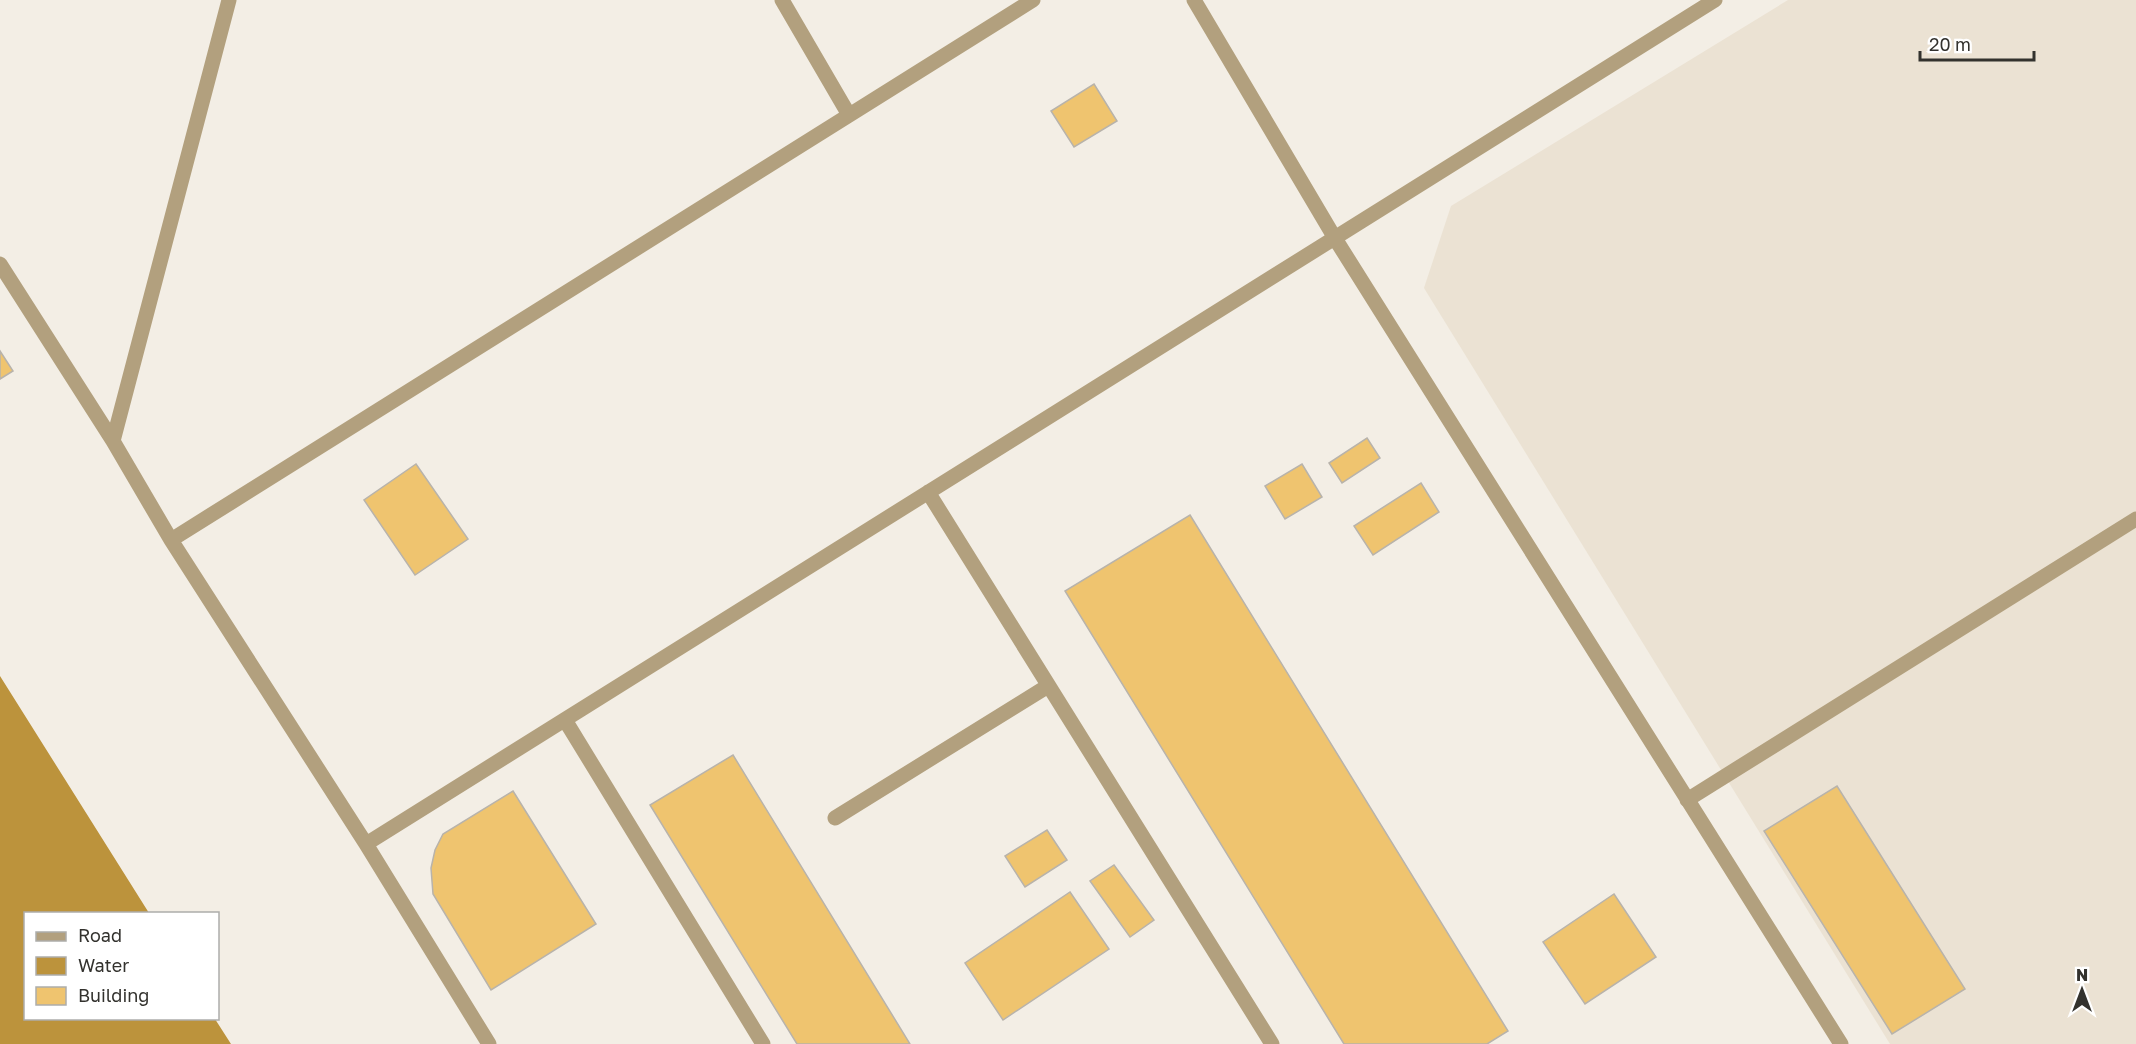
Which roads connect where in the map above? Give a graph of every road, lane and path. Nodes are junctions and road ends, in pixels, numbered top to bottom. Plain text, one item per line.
1 (229, 0) edge
2 (782, 0) edge
3 (1033, 0) edge
4 (1194, 0) edge
5 (1715, 0) edge
6 (849, 115) junction
7 (1336, 240) junction
8 (0, 264) edge
9 (113, 441) junction
10 (928, 492) junction
11 (2136, 519) edge
12 (171, 540) junction
13 (1048, 686) junction
14 (565, 720) junction
15 (1687, 800) junction
16 (835, 818) dead end
17 (366, 844) junction
18 (489, 1044) edge
19 (763, 1044) edge
20 (1272, 1044) edge
21 (1841, 1044) edge

1 - 9 lane
2 - 6 lane
3 - 6 lane
4 - 7 lane
5 - 7 lane
6 - 12 lane
7 - 10 lane
7 - 15 lane
8 - 9 lane
9 - 12 lane
10 - 13 lane
10 - 14 lane
11 - 15 lane
12 - 17 lane
13 - 16 lane
13 - 20 lane
14 - 17 lane
14 - 19 lane
15 - 21 lane
17 - 18 lane

